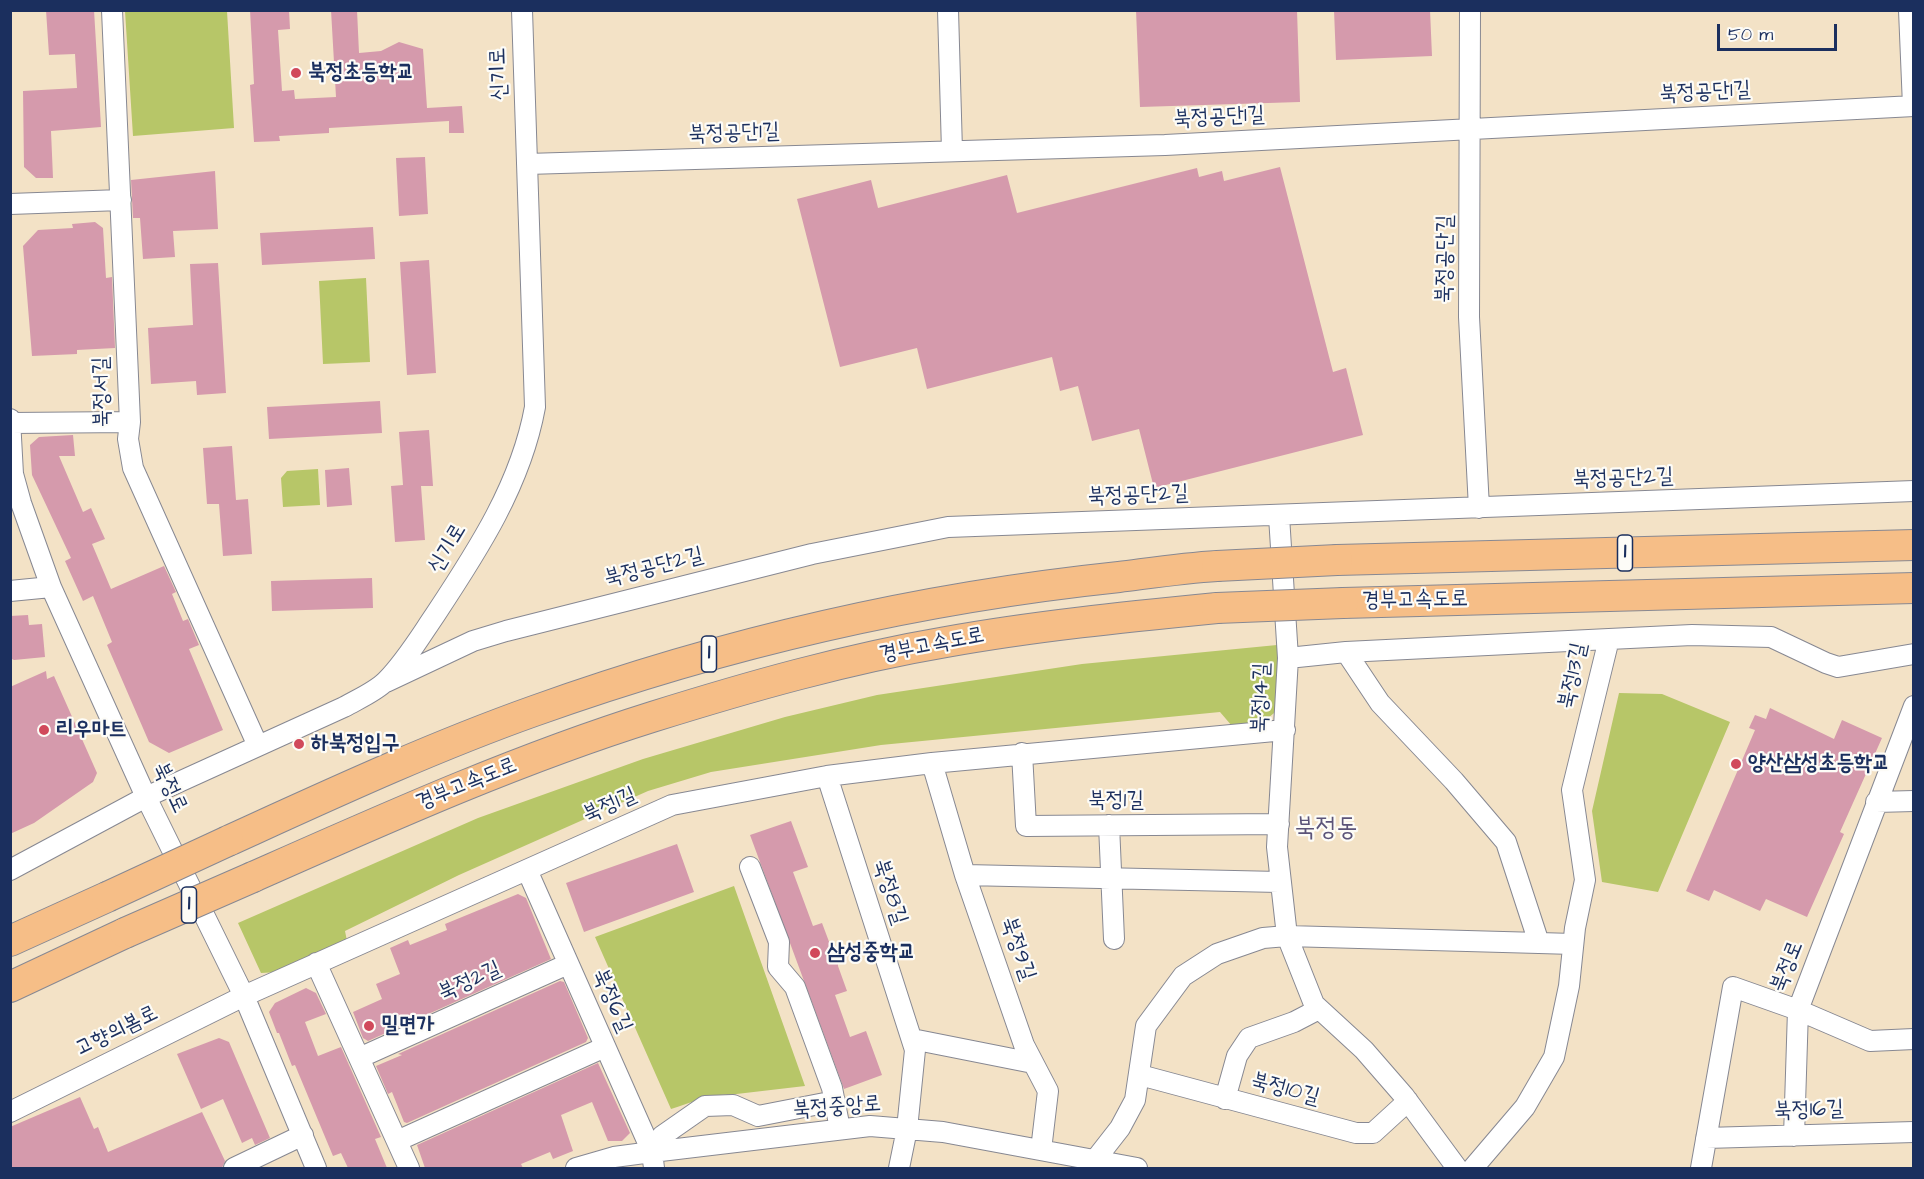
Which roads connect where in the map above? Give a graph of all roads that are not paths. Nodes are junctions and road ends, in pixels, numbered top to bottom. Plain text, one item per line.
1 (112, 10) edge
2 (522, 10) edge
3 (948, 10) edge
4 (1470, 10) edge
5 (1909, 10) edge
6 (1913, 106) edge
7 (1472, 130) junction
8 (952, 152) junction
9 (527, 164) junction
10 (121, 200) junction
11 (10, 204) edge
12 (11, 421) edge
13 (130, 422) junction
14 (14, 474) junction
15 (1914, 491) edge
16 (10, 494) edge
17 (1479, 508) junction
18 (1279, 516) junction
19 (1914, 545) edge
20 (51, 587) junction
21 (1914, 588) edge
22 (10, 591) edge
23 (1608, 639) junction
24 (1346, 652) junction
25 (1914, 654) edge
26 (1288, 658) junction
27 (386, 682) junction
28 (1914, 706) edge
29 (1285, 730) junction
30 (258, 746) junction
31 (1022, 753) junction
32 (932, 763) junction
33 (827, 776) junction
34 (146, 796) junction
35 (1914, 801) edge
36 (1876, 802) junction
37 (1279, 824) junction
38 (1109, 825) junction
39 (750, 867) dead end
40 (10, 870) edge
41 (527, 870) junction
42 (965, 874) junction
43 (1112, 878) junction
44 (1279, 882) junction
45 (1287, 936) junction
46 (1114, 939) dead end
47 (10, 941) edge
48 (1539, 943) junction
49 (1573, 944) junction
50 (316, 963) junction
51 (568, 963) junction
52 (10, 987) edge
53 (244, 996) junction
54 (1319, 1009) junction
55 (1798, 1010) junction
56 (1914, 1039) edge
57 (912, 1040) junction
58 (605, 1047) junction
59 (359, 1058) junction
60 (1033, 1063) junction
61 (1140, 1076) junction
62 (1226, 1098) junction
63 (835, 1101) junction
64 (1408, 1101) junction
65 (10, 1112) edge
66 (840, 1129) junction
67 (907, 1129) junction
68 (1914, 1132) edge
69 (303, 1135) junction
70 (1794, 1136) junction
71 (1706, 1138) junction
72 (397, 1141) junction
73 (1041, 1150) junction
74 (653, 1160) edge
75 (1095, 1160) junction
76 (234, 1168) edge
77 (316, 1168) edge
78 (409, 1168) edge
79 (576, 1168) edge
80 (899, 1168) edge
81 (1137, 1168) edge
82 (1457, 1168) edge
83 (1473, 1168) edge
84 (1701, 1168) edge

1 - 10 street, 북정서길
2 - 9 street, 신기로
3 - 8 street
4 - 7 street, 북정공단길
5 - 6 street
6 - 7 street, 북정공단1길
7 - 8 street, 북정공단1길
7 - 17 street, 북정공단길
8 - 9 street, 북정공단1길
9 - 27 street, 신기로
10 - 11 street
10 - 13 street, 북정서길
12 - 13 street
12 - 14 street, 북정로
13 - 30 street, 북정서길
14 - 16 street
14 - 20 street, 북정로
15 - 17 street, 북정공단2길
17 - 18 street, 북정공단2길
18 - 26 street, 북정14길
18 - 27 street, 북정공단2길
19 - 47 highway, 경부고속도로 / 1, bridge
20 - 22 street
20 - 34 street, 북정로
21 - 52 highway, 경부고속도로 / 1, bridge
23 - 24 street, 북정13길
23 - 25 street
23 - 49 street, 북정13길
24 - 26 street, 북정13길
24 - 48 street
26 - 29 street, 북정14길
27 - 30 street, 신기로
28 - 36 street, 북정로
29 - 31 street, 북정1길
29 - 37 street, 북정14길
30 - 34 street, 신기로
31 - 32 street, 북정1길
31 - 38 street, 북정1길
32 - 33 street, 북정1길
32 - 42 street, 북정9길
33 - 41 street, 북정1길
33 - 57 street, 북정8길
34 - 40 street, 신기로
34 - 53 street, 북정로
35 - 36 street
36 - 55 street, 북정로
37 - 38 street, 북정1길
37 - 44 street, 북정14길
38 - 43 street
39 - 63 street
41 - 50 street, 북정1길
41 - 51 street, 북정6길
42 - 43 street
42 - 60 street, 북정9길
43 - 44 street
43 - 46 street
44 - 45 street, 북정14길
45 - 48 street
45 - 54 street, 북정14길
45 - 61 street
48 - 49 street
49 - 83 street, 북정13길
50 - 53 street, 북정1길
50 - 59 street
51 - 58 street, 북정6길
51 - 59 street, 북정2길
53 - 65 street, 고향의봄로
53 - 69 street, 북정로
54 - 62 street
54 - 64 street, 북정14길
55 - 56 street
55 - 70 street
55 - 71 street, 북정로
57 - 60 street
57 - 67 street, 북정8길
58 - 72 street
58 - 74 street, 북정6길
59 - 72 street
60 - 73 street, 북정9길
61 - 62 street, 북정10길
61 - 75 street
62 - 64 street, 북정10길
63 - 66 street
63 - 74 street
64 - 82 street, 북정14길
66 - 67 street, 북정중앙로
66 - 74 street, 북정중앙로
67 - 73 street, 북정중앙로
67 - 80 street, 북정8길
68 - 70 street, 북정16길
69 - 76 street
69 - 77 street, 북정로
70 - 71 street, 북정16길
71 - 84 street, 북정로
72 - 78 street
73 - 75 street, 북정중앙로
74 - 79 street, 북정중앙로
75 - 81 street, 북정중앙로

